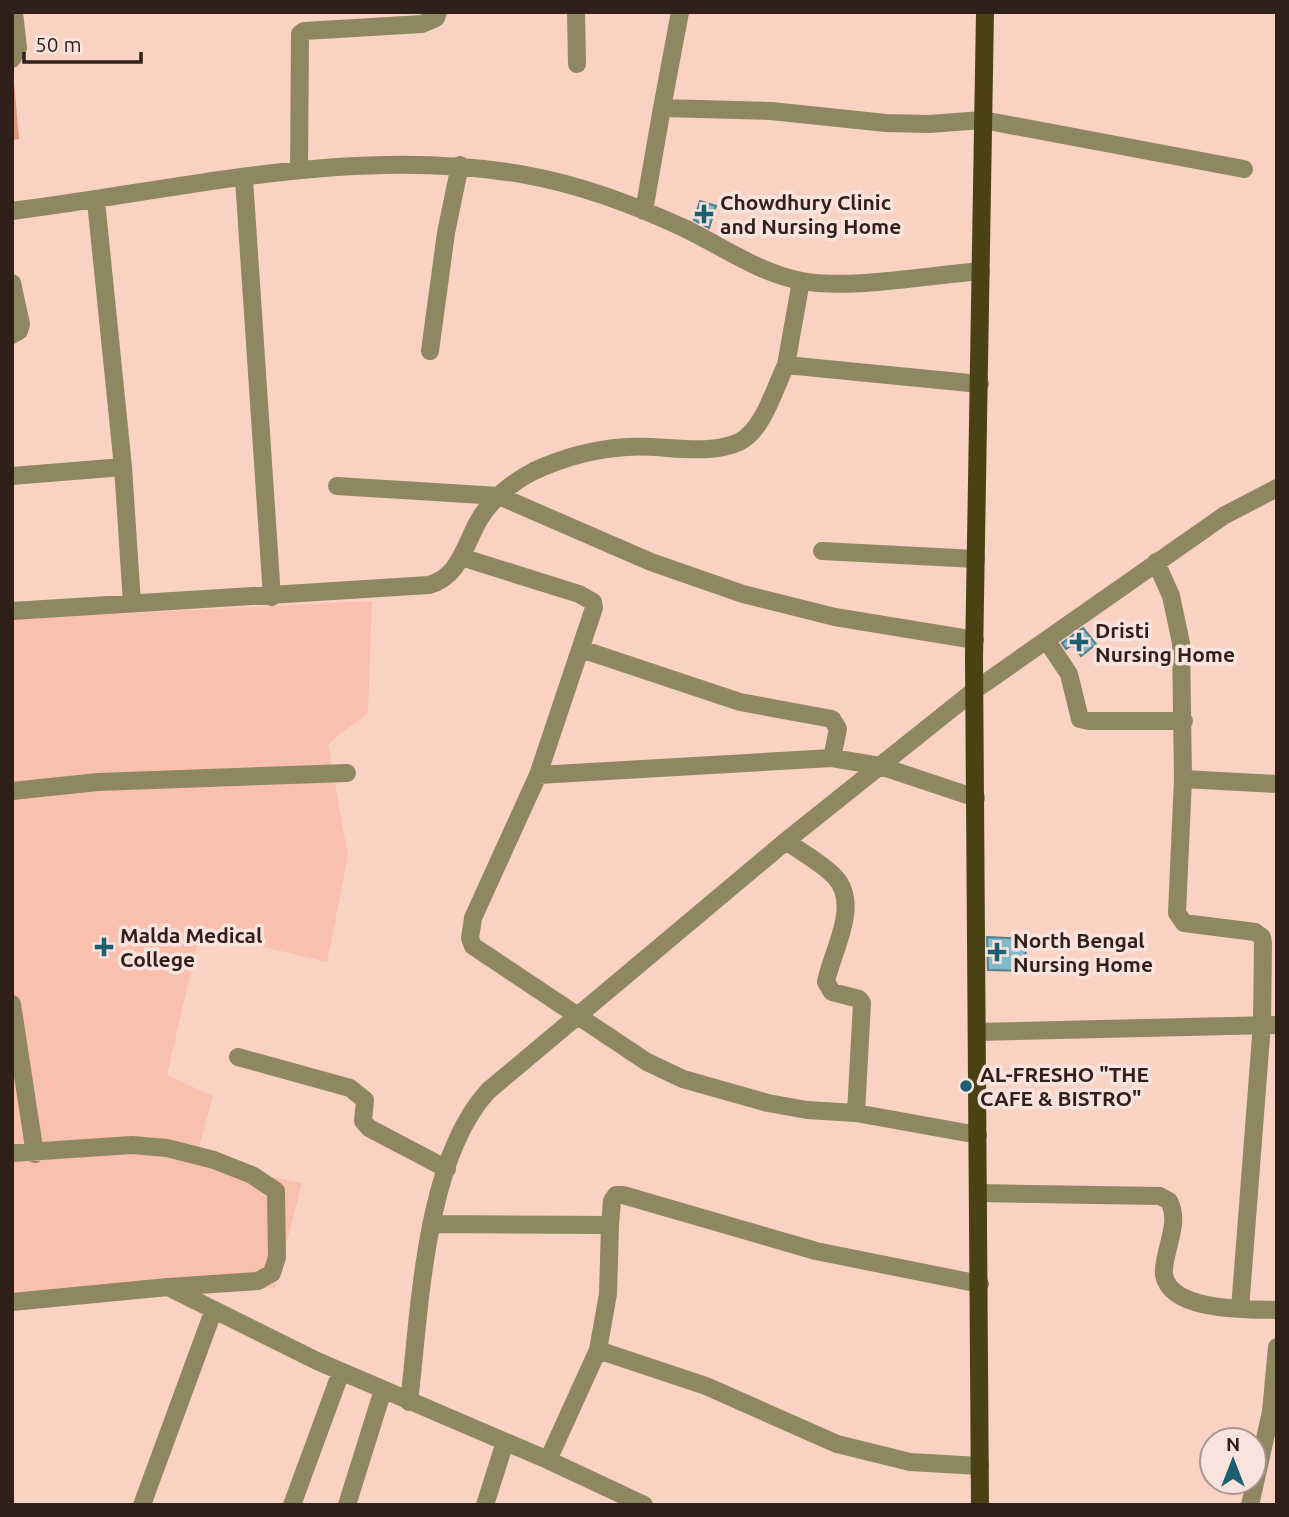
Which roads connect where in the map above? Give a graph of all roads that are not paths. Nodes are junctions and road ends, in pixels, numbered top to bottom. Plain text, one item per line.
1 (13, 12) edge
2 (438, 12) edge
3 (576, 12) edge
4 (680, 12) edge
5 (985, 12) edge
6 (12, 59) edge
7 (577, 64) dead end
8 (662, 108) junction
9 (983, 120) junction
10 (460, 165) junction
11 (1244, 169) dead end
12 (299, 170) junction
13 (244, 179) junction
14 (96, 201) junction
15 (12, 211) edge
16 (645, 211) junction
17 (981, 271) junction
18 (801, 281) junction
19 (12, 283) edge
20 (12, 335) edge
21 (430, 351) dead end
22 (786, 365) junction
23 (980, 384) junction
24 (123, 467) junction
25 (12, 477) edge
26 (337, 486) dead end
27 (1277, 488) edge
28 (499, 496) junction
29 (822, 551) dead end
30 (461, 557) junction
31 (976, 559) junction
32 (1156, 562) junction
33 (272, 597) junction
34 (132, 603) junction
35 (12, 611) edge
36 (975, 640) junction
37 (1047, 641) junction
38 (581, 649) junction
39 (975, 690) junction
40 (1184, 722) junction
41 (832, 758) junction
42 (880, 766) junction
43 (347, 773) dead end
44 (538, 775) junction
45 (1184, 779) junction
46 (1277, 784) edge
47 (12, 791) edge
48 (976, 798) junction
49 (786, 841) junction
50 (12, 1004) edge
51 (579, 1016) junction
52 (1269, 1024) edge
53 (977, 1032) junction
54 (239, 1057) dead end
55 (18, 1091) edge
56 (856, 1113) junction
57 (978, 1135) junction
58 (12, 1153) edge
59 (35, 1154) junction
60 (447, 1169) junction
61 (978, 1193) junction
62 (431, 1224) junction
63 (610, 1225) junction
64 (980, 1284) junction
65 (168, 1287) junction
66 (12, 1302) edge
67 (1240, 1308) junction
68 (1277, 1310) edge
69 (213, 1312) junction
70 (1277, 1347) edge
71 (598, 1350) junction
72 (341, 1372) junction
73 (383, 1390) junction
74 (409, 1402) junction
75 (505, 1442) junction
76 (548, 1460) junction
77 (980, 1466) junction
78 (142, 1505) edge
79 (292, 1505) edge
80 (348, 1505) edge
81 (485, 1505) edge
82 (644, 1505) edge
83 (980, 1505) edge
84 (1250, 1505) edge

1 - 6 street
2 - 12 street
3 - 7 street
4 - 8 street
5 - 9 main road
8 - 9 street
8 - 16 street
9 - 11 street
9 - 17 main road
10 - 12 street
10 - 16 street
10 - 21 street
12 - 13 street
13 - 14 street
13 - 33 street
14 - 15 street
14 - 24 street
16 - 18 street
17 - 18 street
17 - 23 main road
18 - 22 street
19 - 20 street
22 - 23 street
22 - 28 street
23 - 31 main road
24 - 25 street
24 - 34 street
26 - 28 street
27 - 32 street
28 - 30 street
28 - 36 street
29 - 31 street
30 - 33 street
30 - 38 street
31 - 36 main road
32 - 37 street
32 - 40 street
33 - 34 street
34 - 35 street
36 - 39 main road
37 - 39 street
37 - 40 street
38 - 41 street
38 - 44 street
39 - 42 street
39 - 48 main road
40 - 45 street
41 - 42 street
41 - 44 street
42 - 48 street
42 - 49 street
43 - 47 street
44 - 51 street
45 - 46 street
45 - 52 street
48 - 53 main road
49 - 51 street
49 - 56 street
50 - 55 street
51 - 56 street
51 - 60 street
52 - 53 street
52 - 67 street
53 - 57 main road
54 - 60 street
55 - 59 street
56 - 57 street
57 - 61 main road
58 - 59 street
59 - 65 street
60 - 62 street
61 - 64 main road
61 - 67 street
62 - 63 street
62 - 74 street
63 - 64 street
63 - 71 street
64 - 77 main road
65 - 66 street
65 - 69 street
67 - 68 street
69 - 72 street
69 - 78 street
70 - 84 street
71 - 76 street
71 - 77 street
72 - 73 street
72 - 79 street
73 - 74 street
73 - 80 street
74 - 75 street
75 - 76 street
75 - 81 street
76 - 82 street
77 - 83 main road

